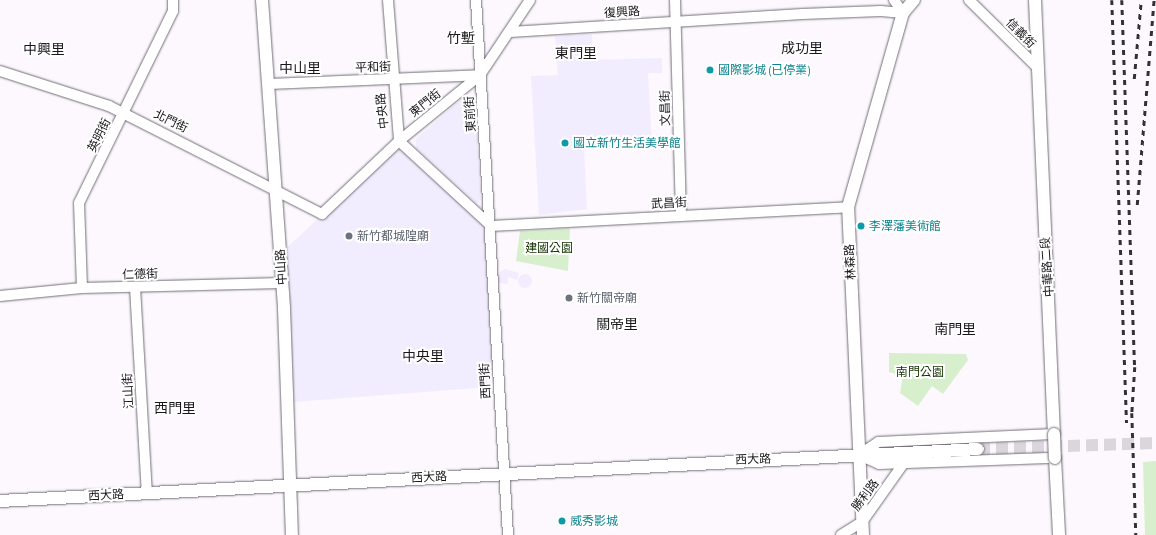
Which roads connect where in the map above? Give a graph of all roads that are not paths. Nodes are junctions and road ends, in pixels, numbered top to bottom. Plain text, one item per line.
1 (173, 0) edge
2 (262, 0) edge
3 (388, 0) edge
4 (476, 0) edge
5 (530, 0) edge
6 (675, 0) edge
7 (894, 0) edge
8 (914, 0) edge
9 (969, 0) edge
10 (1035, 0) edge
11 (903, 13) junction
12 (676, 22) junction
13 (510, 32) junction
14 (1038, 68) junction
15 (0, 71) edge
16 (480, 75) junction
17 (392, 79) junction
18 (268, 84) junction
19 (125, 113) junction
20 (398, 141) junction
21 (276, 188) junction
22 (848, 207) junction
23 (322, 214) joint
24 (681, 216) junction
25 (492, 226) junction
26 (282, 283) junction
27 (135, 287) junction
28 (82, 288) junction
29 (0, 296) edge
30 (1054, 434) junction
31 (978, 449) tunnel mouth
32 (859, 455) junction
33 (1055, 458) junction
34 (903, 464) junction
35 (503, 474) junction
36 (290, 486) junction
37 (147, 493) junction
38 (0, 501) edge
39 (862, 522) junction
40 (292, 535) edge
41 (508, 535) edge
42 (841, 535) edge
43 (863, 535) edge
44 (1059, 535) edge

1 - 19 street, 英明街
2 - 18 street, 中山路
3 - 17 street, 中央路
4 - 16 street, 東前街
5 - 13 street, 東門街
6 - 12 street, 文昌街
7 - 11 street
8 - 11 street, 林森路
9 - 14 street, 信義街
10 - 14 street, 中華路二段
11 - 12 street, 復興路
11 - 22 street, 林森路
12 - 13 street, 復興路
12 - 24 street, 文昌街
13 - 16 street, 東門街
14 - 30 street, 中華路二段
15 - 19 street, 北門街
16 - 17 street, 平和街
16 - 20 street, 東門街
16 - 25 street, 東前街
17 - 18 street, 平和街
17 - 20 street, 中央路
18 - 21 street, 中山路
19 - 21 street, 北門街
19 - 28 street, 英明街
20 - 23 street, 東門街
20 - 25 street, 中央路
21 - 23 street, 北門街
21 - 26 street, 中山路
22 - 24 street, 武昌街
22 - 32 street, 林森路
24 - 25 street, 武昌街
25 - 35 street, 西門街
26 - 27 street, 仁德街
26 - 36 street, 中山路
27 - 28 street, 仁德街
27 - 37 street, 江山街
28 - 29 street, 仁德街
30 - 32 street
30 - 33 street, 中華路二段, bridge
31 - 32 street, 西大路
32 - 34 street, 西大路
32 - 35 street, 西大路
32 - 39 street, 林森路
33 - 34 street, 西大路
33 - 44 street, 中華路二段
34 - 39 street, 勝利路
35 - 36 street, 西大路
35 - 41 street, 西門街
36 - 37 street, 西大路
36 - 40 street, 中山路
37 - 38 street, 西大路
39 - 42 street, 勝利路
39 - 43 street, 林森路

